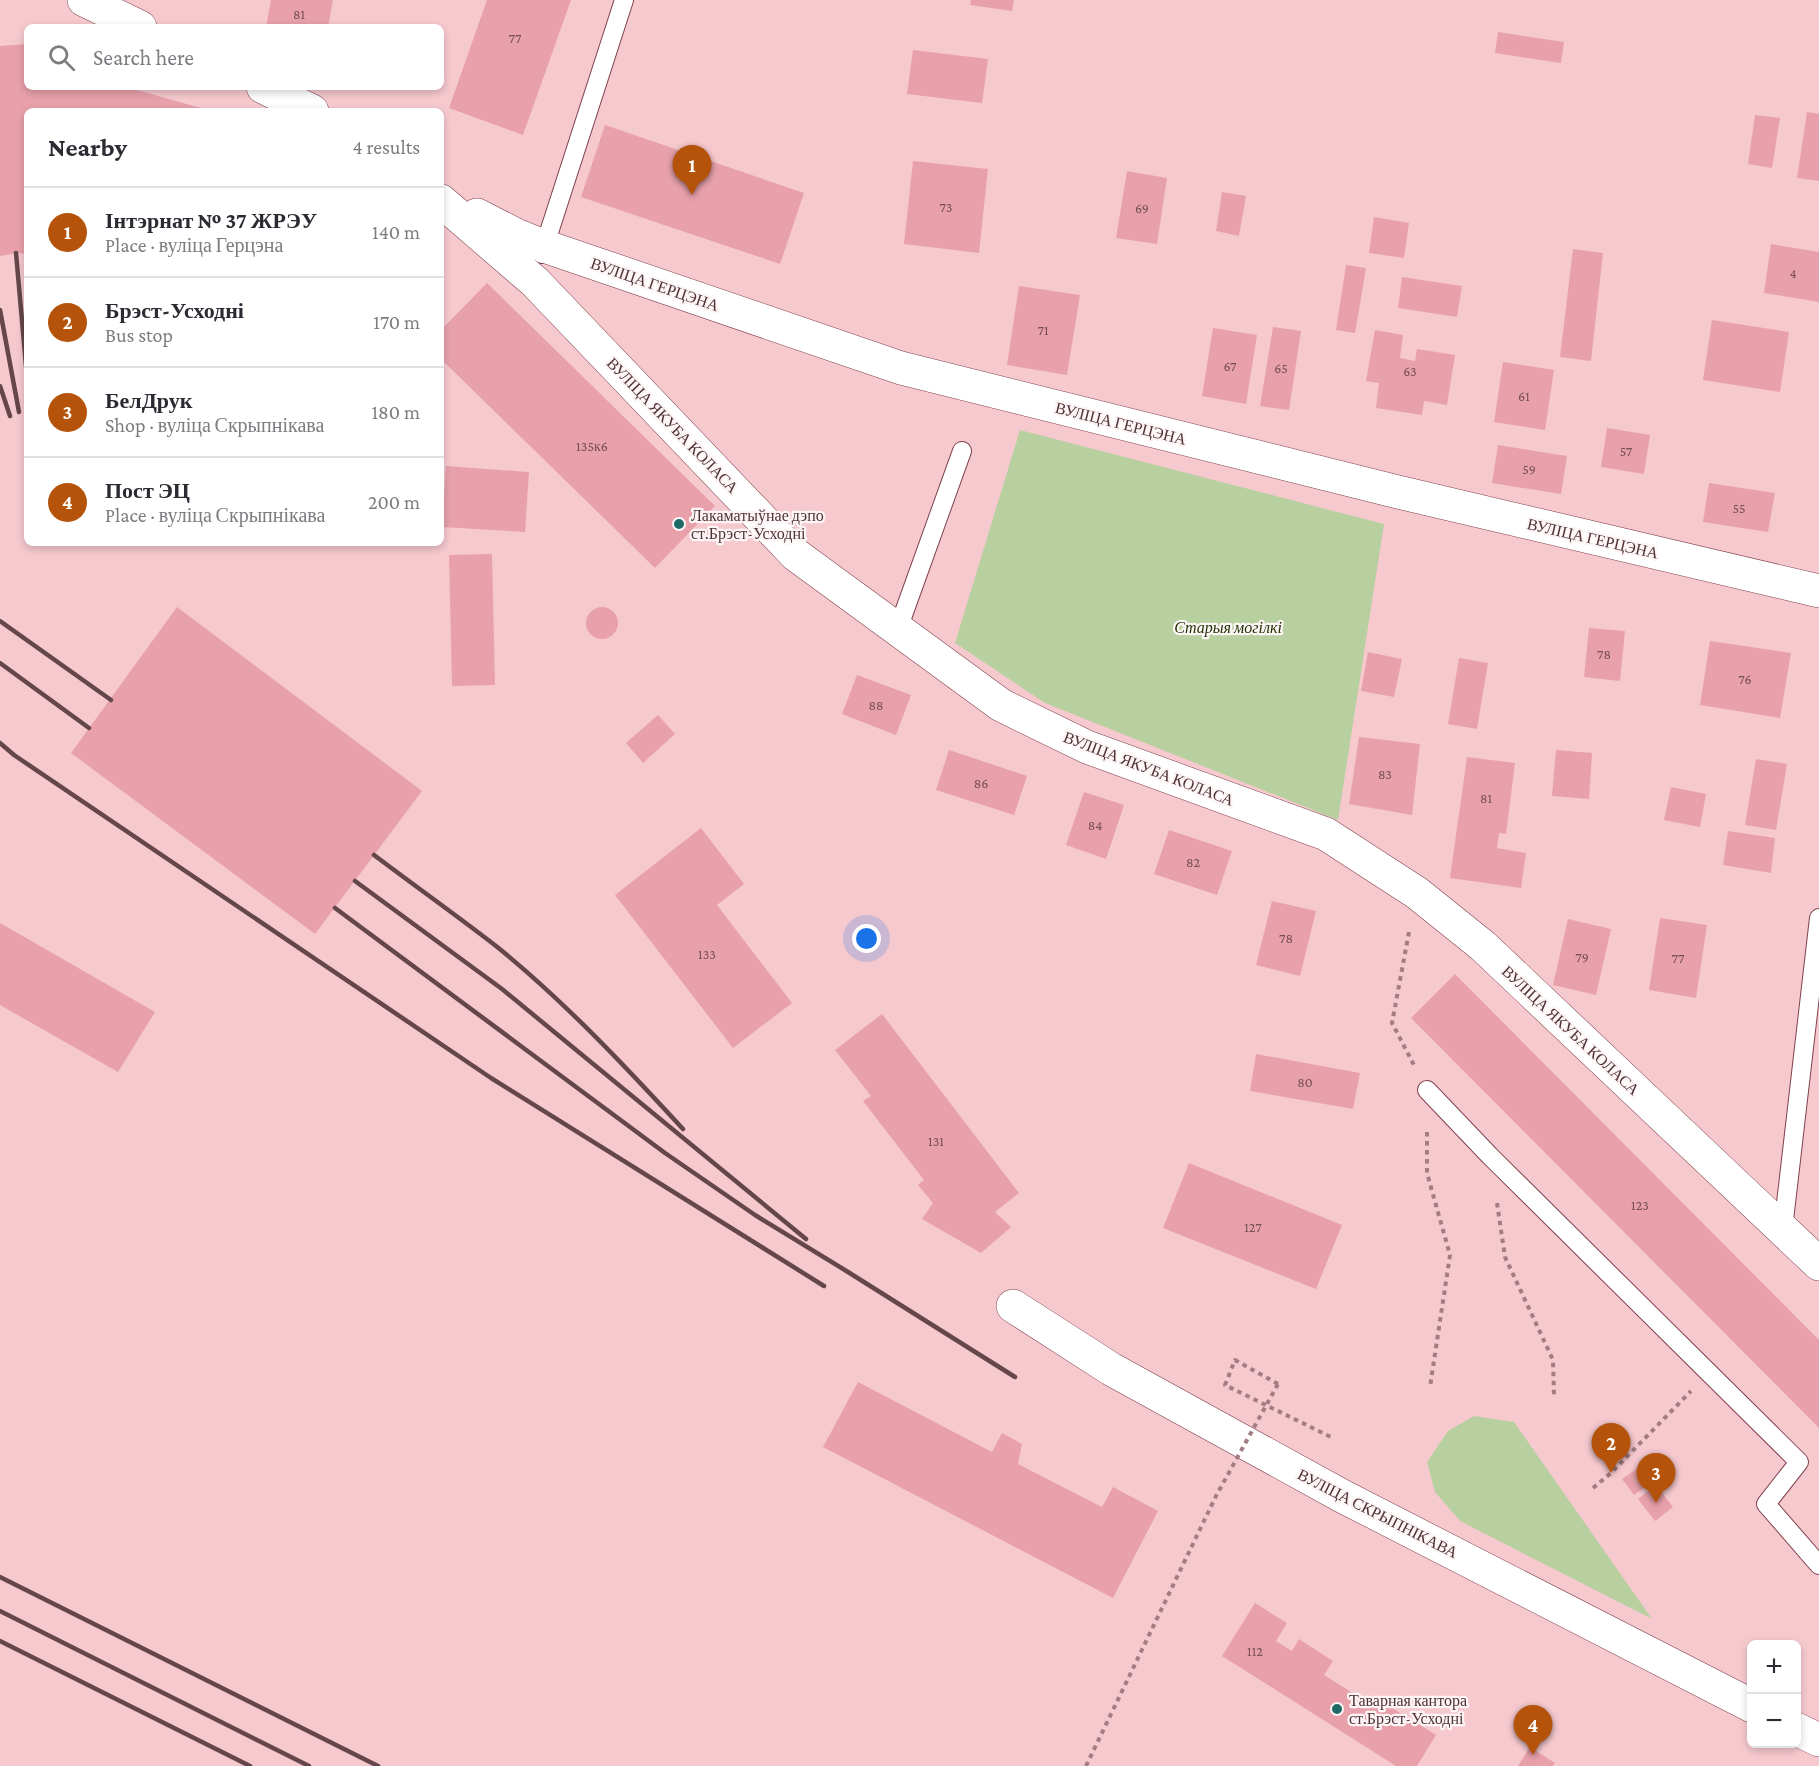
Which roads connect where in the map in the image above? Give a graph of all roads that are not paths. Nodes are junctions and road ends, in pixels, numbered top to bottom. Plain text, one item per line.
1 (84, 0) edge
2 (624, 0) edge
3 (134, 24) edge
4 (269, 90) edge
5 (306, 108) edge
6 (444, 199) edge
7 (444, 201) edge
8 (544, 246) junction
9 (536, 282) junction
10 (962, 451) dead end
11 (1819, 591) edge
12 (898, 629) junction
13 (1819, 918) edge
14 (1427, 1090) road end
15 (1783, 1230) junction
16 (1819, 1264) edge
17 (1013, 1306) dead end
18 (1819, 1565) edge
19 (1747, 1703) edge
20 (1801, 1731) edge
21 (1819, 1740) edge

1 - 3 street
2 - 8 lane
4 - 5 street
6 - 8 street, ВУЛІЦА ГЕРЦЭНА
7 - 9 street, ВУЛІЦА ЯКУБА КОЛАСА
8 - 9 lane
8 - 11 street, ВУЛІЦА ГЕРЦЭНА
9 - 12 street, ВУЛІЦА ЯКУБА КОЛАСА
10 - 12 lane
12 - 15 street, ВУЛІЦА ЯКУБА КОЛАСА
13 - 15 lane
14 - 18 lane
15 - 16 street, ВУЛІЦА ЯКУБА КОЛАСА
17 - 19 street, ВУЛІЦА СКРЫПНІКАВА
20 - 21 street

